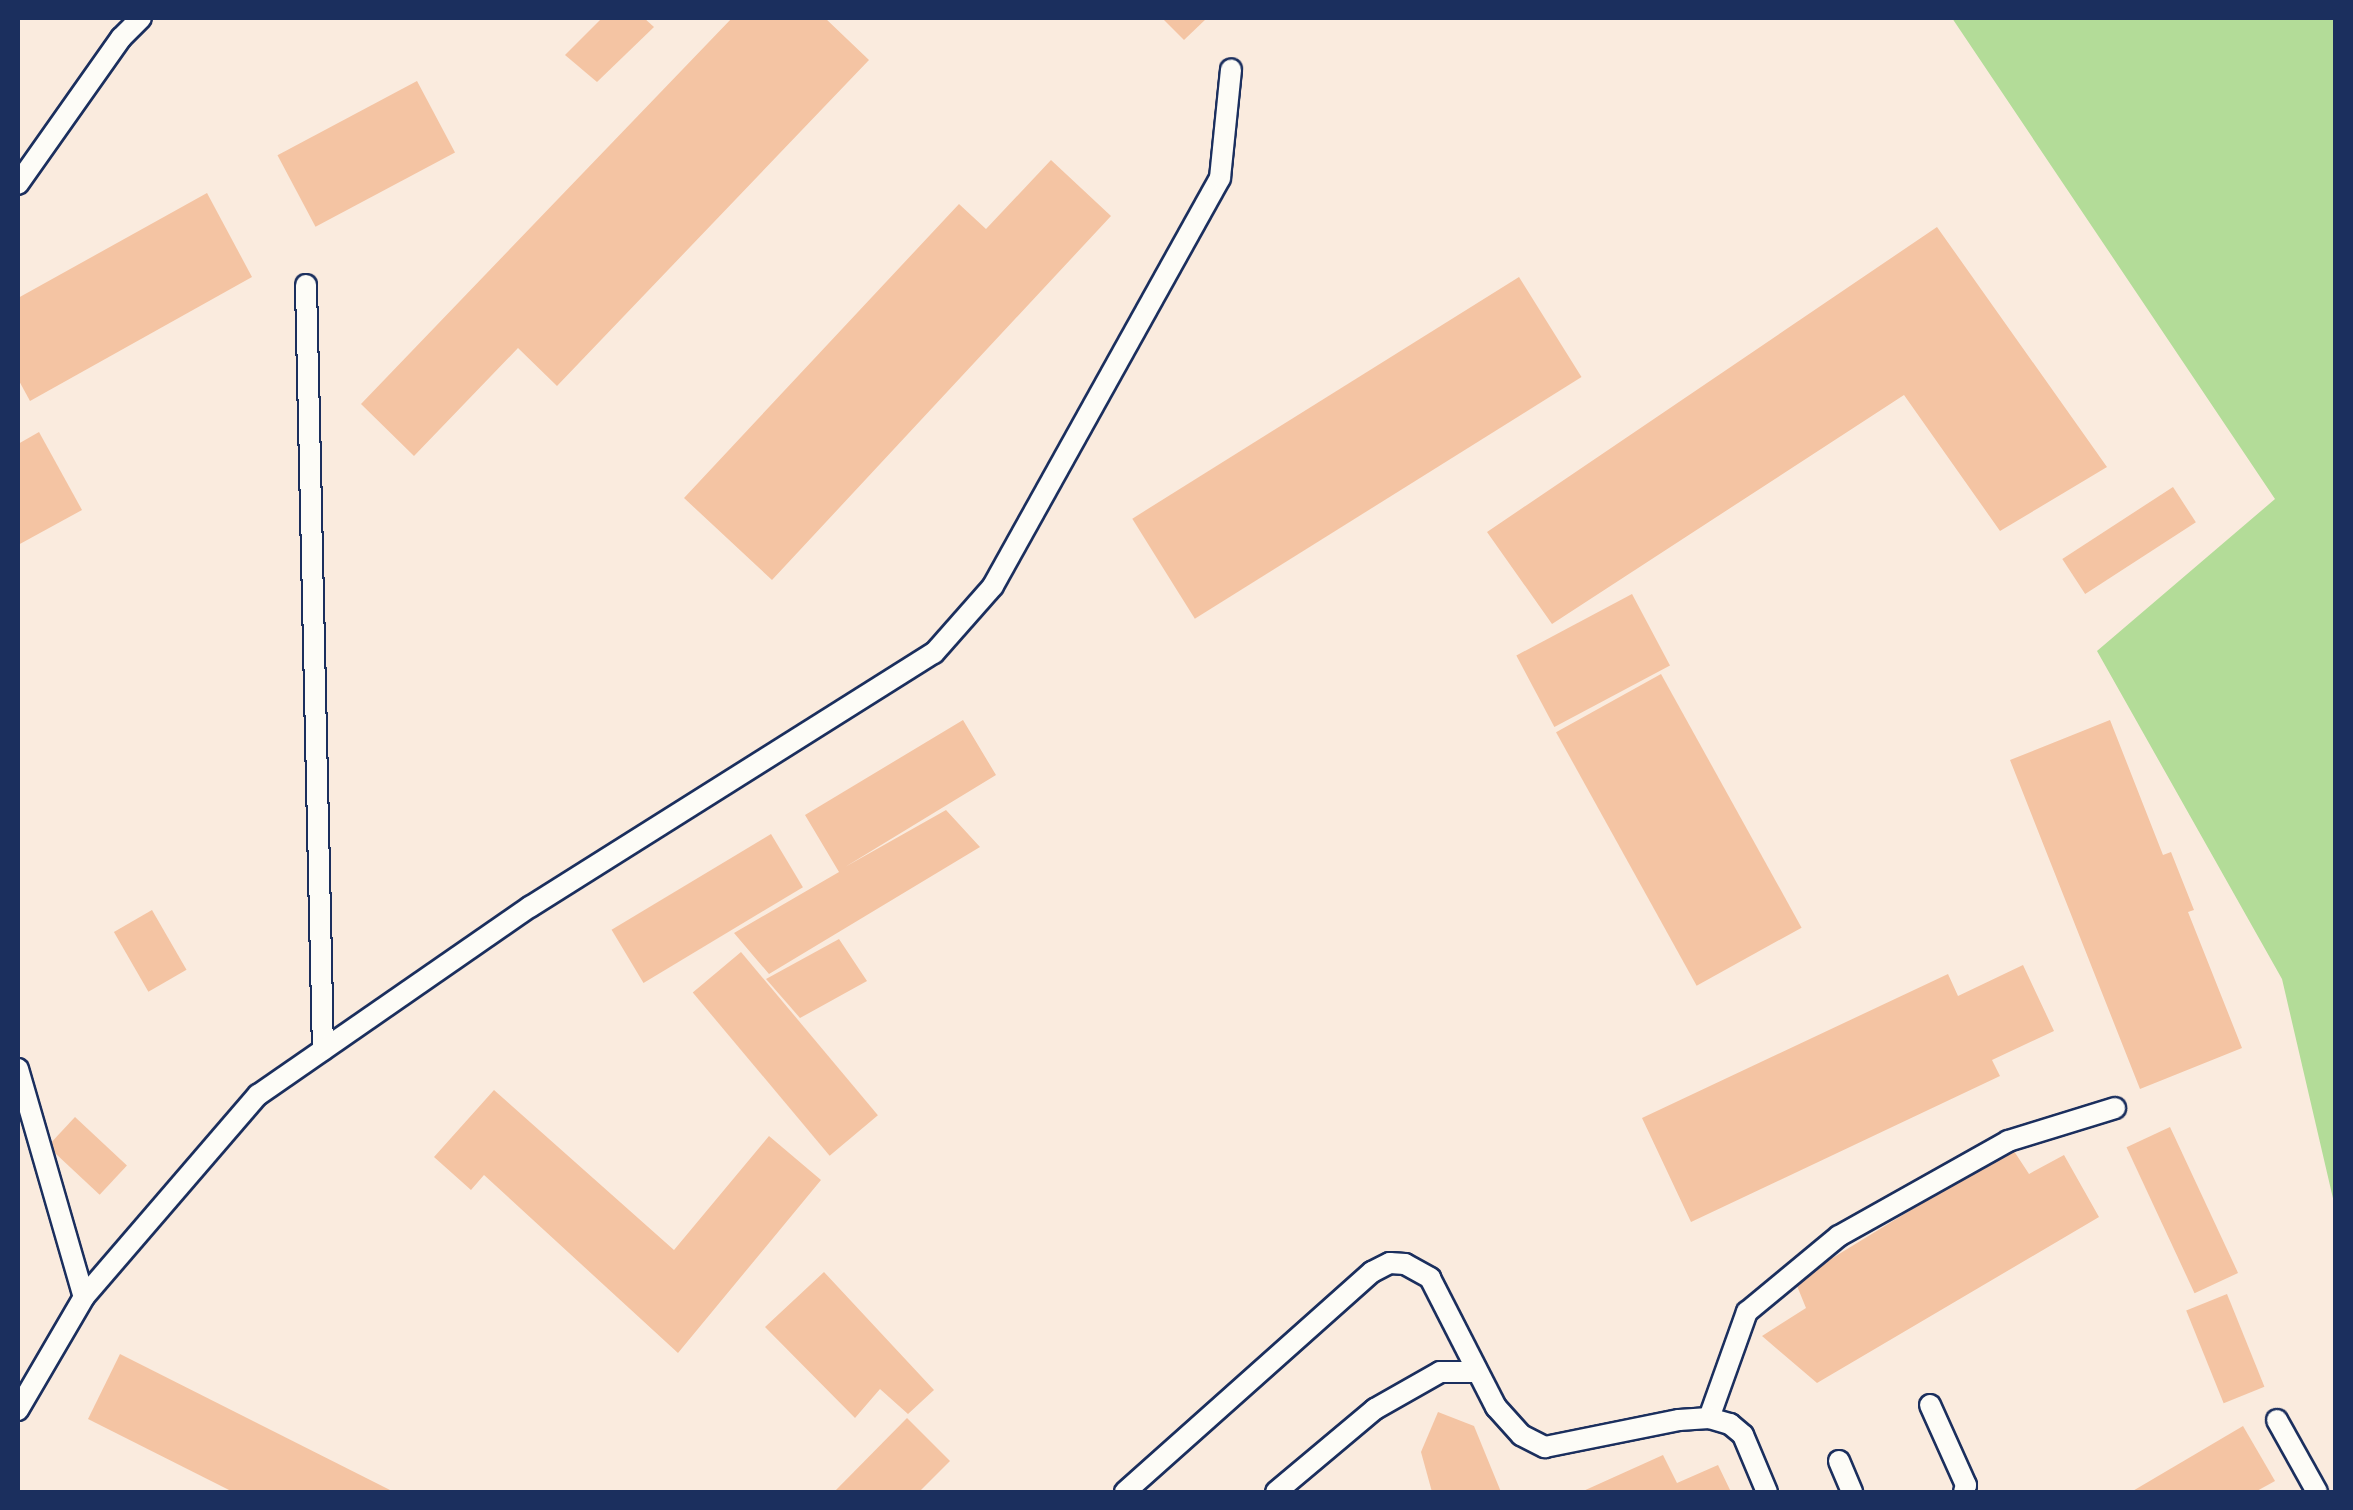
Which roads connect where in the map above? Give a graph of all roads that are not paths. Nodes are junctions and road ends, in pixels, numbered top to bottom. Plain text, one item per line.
1 (141, 18) edge
2 (1231, 70) dead end
3 (18, 184) edge
4 (306, 285) dead end
5 (323, 1050) junction
6 (18, 1069) edge
7 (2114, 1108) dead end
8 (84, 1297) junction
9 (1477, 1372) junction
10 (1930, 1405) dead end
11 (18, 1410) edge
12 (1709, 1418) junction
13 (2276, 1420) dead end
14 (1840, 1461) dead end
15 (1126, 1492) edge
16 (1276, 1492) edge
17 (1767, 1492) edge
18 (1852, 1492) edge
19 (1964, 1492) edge
20 (2317, 1492) edge

1 - 3 lane
2 - 5 lane
4 - 5 lane
5 - 8 lane
6 - 8 lane
7 - 12 lane
8 - 11 lane
9 - 12 lane
9 - 15 lane
9 - 16 lane
10 - 19 lane
12 - 17 lane
13 - 20 lane
14 - 18 lane

